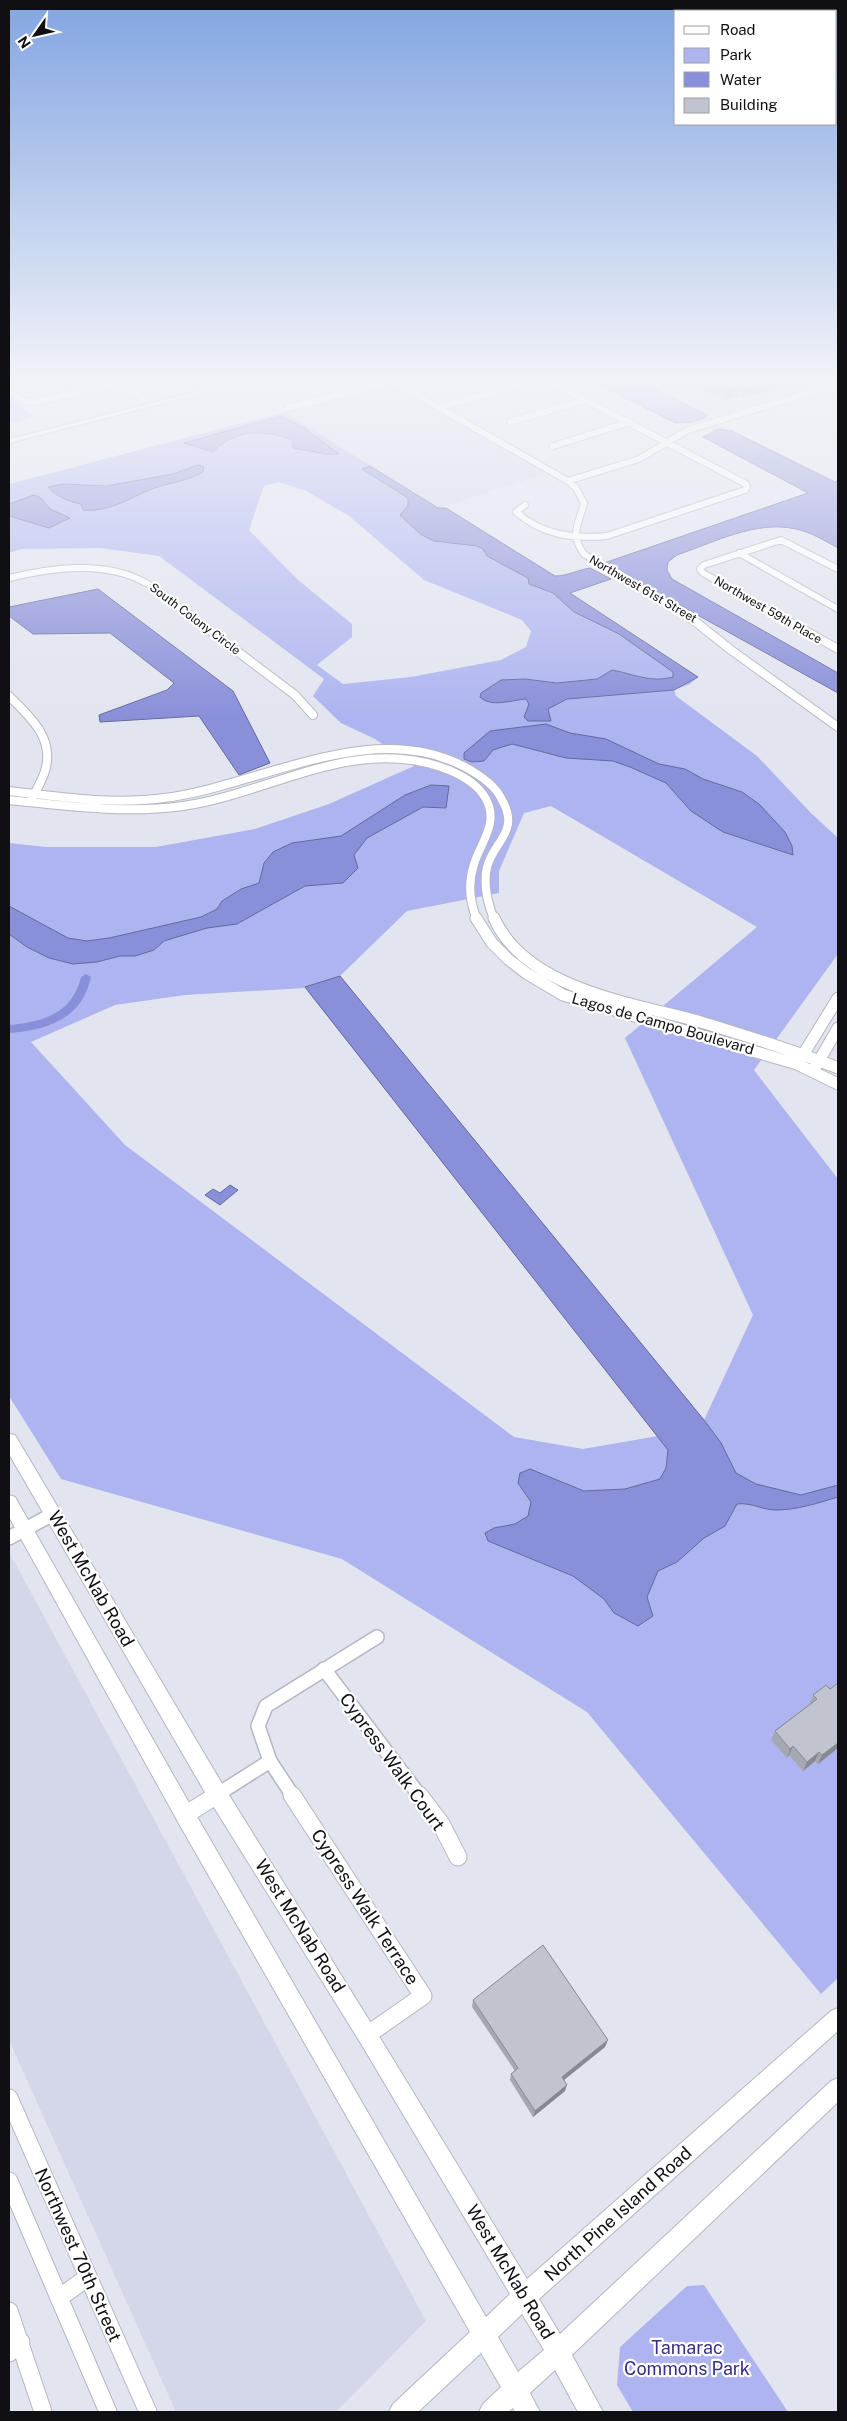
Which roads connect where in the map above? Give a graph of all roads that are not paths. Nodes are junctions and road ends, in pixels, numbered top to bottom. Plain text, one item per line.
1 (578, 491) edge
2 (742, 491) edge
3 (525, 505) dead end
4 (575, 538) junction
5 (739, 553) junction
6 (838, 569) edge
7 (9, 578) edge
8 (838, 609) edge
9 (838, 649) edge
10 (9, 696) edge
11 (313, 715) dead end
12 (838, 727) edge
13 (334, 753) junction
14 (354, 759) junction
15 (9, 791) edge
16 (32, 798) junction
17 (9, 800) edge
18 (838, 998) edge
19 (838, 1028) edge
20 (804, 1054) junction
21 (819, 1060) junction
22 (797, 1064) junction
23 (838, 1068) edge
24 (813, 1072) junction
25 (838, 1084) edge
26 (9, 1440) edge
27 (9, 1502) edge
28 (53, 1514) junction
29 (25, 1529) junction
30 (9, 1538) edge
31 (377, 1637) dead end
32 (324, 1669) junction
33 (270, 1760) junction
34 (217, 1794) junction
35 (185, 1815) junction
36 (458, 1857) dead end
37 (838, 2018) edge
38 (367, 2035) junction
39 (838, 2088) edge
40 (9, 2098) edge
41 (9, 2181) edge
42 (88, 2277) junction
43 (524, 2297) junction
44 (59, 2298) junction
45 (9, 2311) edge
46 (483, 2335) junction
47 (15, 2347) edge
48 (558, 2352) junction
49 (514, 2390) junction
50 (144, 2410) edge
51 (43, 2412) edge
52 (108, 2412) edge
53 (401, 2412) edge
54 (491, 2412) edge
55 (528, 2412) edge
56 (591, 2412) edge

1 - 4 street
2 - 4 street
3 - 4 street
4 - 12 street, Northwest 61st Street
5 - 6 street
5 - 8 street
5 - 9 street, Northwest 59th Place
7 - 11 street, South Colony Circle
10 - 16 street
13 - 14 street
13 - 16 street, Lagos de Campo Boulevard
13 - 20 street, Lagos de Campo Boulevard
14 - 16 street, Lagos de Campo Boulevard
14 - 22 street, Lagos de Campo Boulevard
15 - 16 street, Lagos de Campo Boulevard
16 - 17 street, Lagos de Campo Boulevard
18 - 20 street
19 - 21 street
20 - 21 street, Lagos de Campo Boulevard
20 - 22 street
21 - 23 street, Lagos de Campo Boulevard
21 - 24 street
22 - 24 street, Lagos de Campo Boulevard
24 - 25 street, Lagos de Campo Boulevard
26 - 28 main road, West McNab Road
27 - 29 main road, West McNab Road
28 - 29 street
28 - 34 main road, West McNab Road
29 - 30 street
29 - 35 main road, West McNab Road
31 - 32 street, Cypress Walk Terrace
32 - 33 street, Cypress Walk Terrace
32 - 36 street, Cypress Walk Court
33 - 34 street
33 - 38 street, Cypress Walk Terrace
34 - 35 street
34 - 38 main road, West McNab Road
35 - 46 main road, West McNab Road
37 - 43 main road, North Pine Island Road
38 - 43 main road, West McNab Road
39 - 48 main road
40 - 42 street, Northwest 70th Street
41 - 44 street, Northwest 70th Street
42 - 44 street
42 - 50 street, Northwest 70th Street
43 - 46 main road, North Pine Island Road
43 - 48 main road, West McNab Road
44 - 52 street, Northwest 70th Street
45 - 47 street
46 - 49 main road, West McNab Road
46 - 53 main road, North Pine Island Road
47 - 51 street
48 - 49 main road
48 - 56 main road, West McNab Road
49 - 54 main road
49 - 55 main road, West McNab Road

